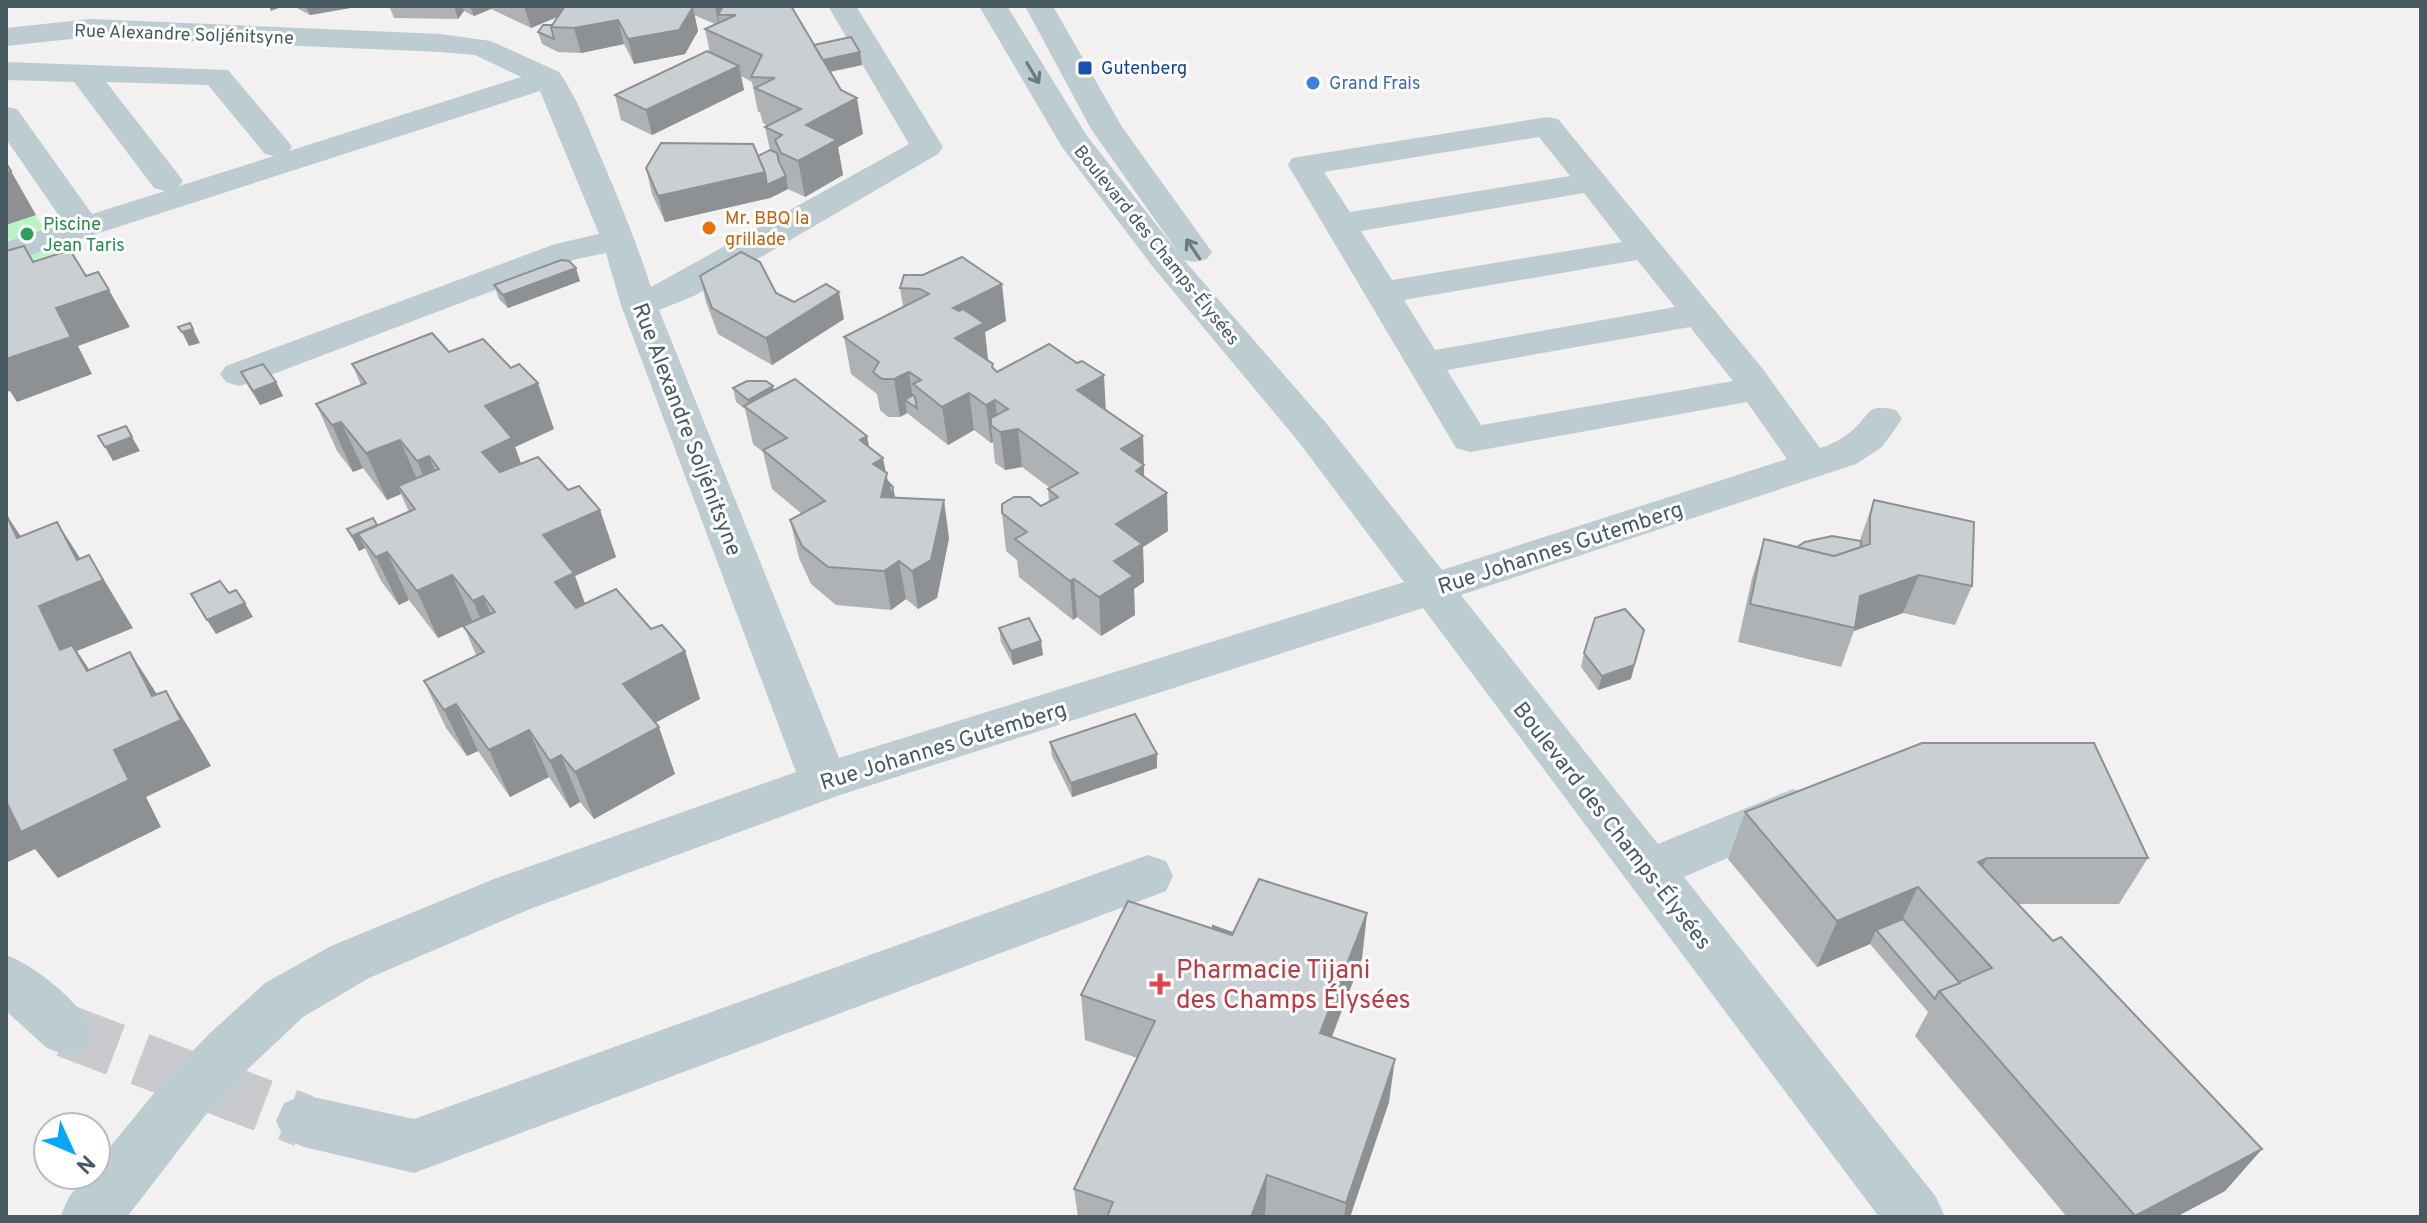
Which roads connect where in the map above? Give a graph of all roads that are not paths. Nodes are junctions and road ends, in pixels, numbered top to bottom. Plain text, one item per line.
1 (842, 6) edge
2 (993, 6) edge
3 (1039, 6) edge
4 (6, 37) edge
5 (6, 71) edge
6 (84, 74) junction
7 (548, 78) junction
8 (6, 116) edge
9 (276, 147) dead end
10 (166, 181) dead end
11 (1593, 182) junction
12 (1340, 224) junction
13 (84, 228) junction
14 (619, 240) junction
15 (1646, 248) junction
16 (6, 253) edge
17 (1381, 293) junction
18 (639, 305) junction
19 (1699, 314) junction
20 (1424, 363) junction
21 (239, 374) edge
22 (1758, 388) junction
23 (1882, 419) dead end
24 (1312, 432) junction
25 (1811, 465) junction
26 (1430, 589) junction
27 (824, 781) junction
28 (1838, 789) edge
29 (1648, 870) junction
30 (1148, 876) dead end
31 (6, 978) edge
32 (66, 1031) tunnel mouth
33 (304, 1121) tunnel mouth
34 (90, 1217) edge
35 (1915, 1217) edge

1 - 18 street
2 -> 24 street, Boulevard des Champs-Élysées
24 -> 3 street, Boulevard des Champs-Élysées
4 - 7 street, Rue Alexandre Soljénitsyne
5 - 6 street
6 - 9 street
6 - 10 street
7 - 13 street
7 - 14 street, Rue Alexandre Soljénitsyne
8 - 13 street
11 - 12 street
11 - 12 street
11 - 15 street
12 - 17 street
13 - 16 street
14 - 18 street, Rue Alexandre Soljénitsyne
14 - 21 street
15 - 17 street
15 - 19 street
17 - 20 street
18 - 27 street, Rue Alexandre Soljénitsyne
19 - 20 street
19 - 22 street
20 - 22 street
22 - 25 street
23 - 25 street, Rue Johannes Gutemberg
24 - 26 street, Boulevard des Champs-Élysées
25 - 26 street, Rue Johannes Gutemberg
26 - 27 street, Rue Johannes Gutemberg
26 - 29 street, Boulevard des Champs-Élysées
27 - 34 street, Rue Johannes Gutemberg
28 - 29 street
29 - 35 street, Boulevard des Champs-Élysées
30 - 33 street
31 - 32 street

